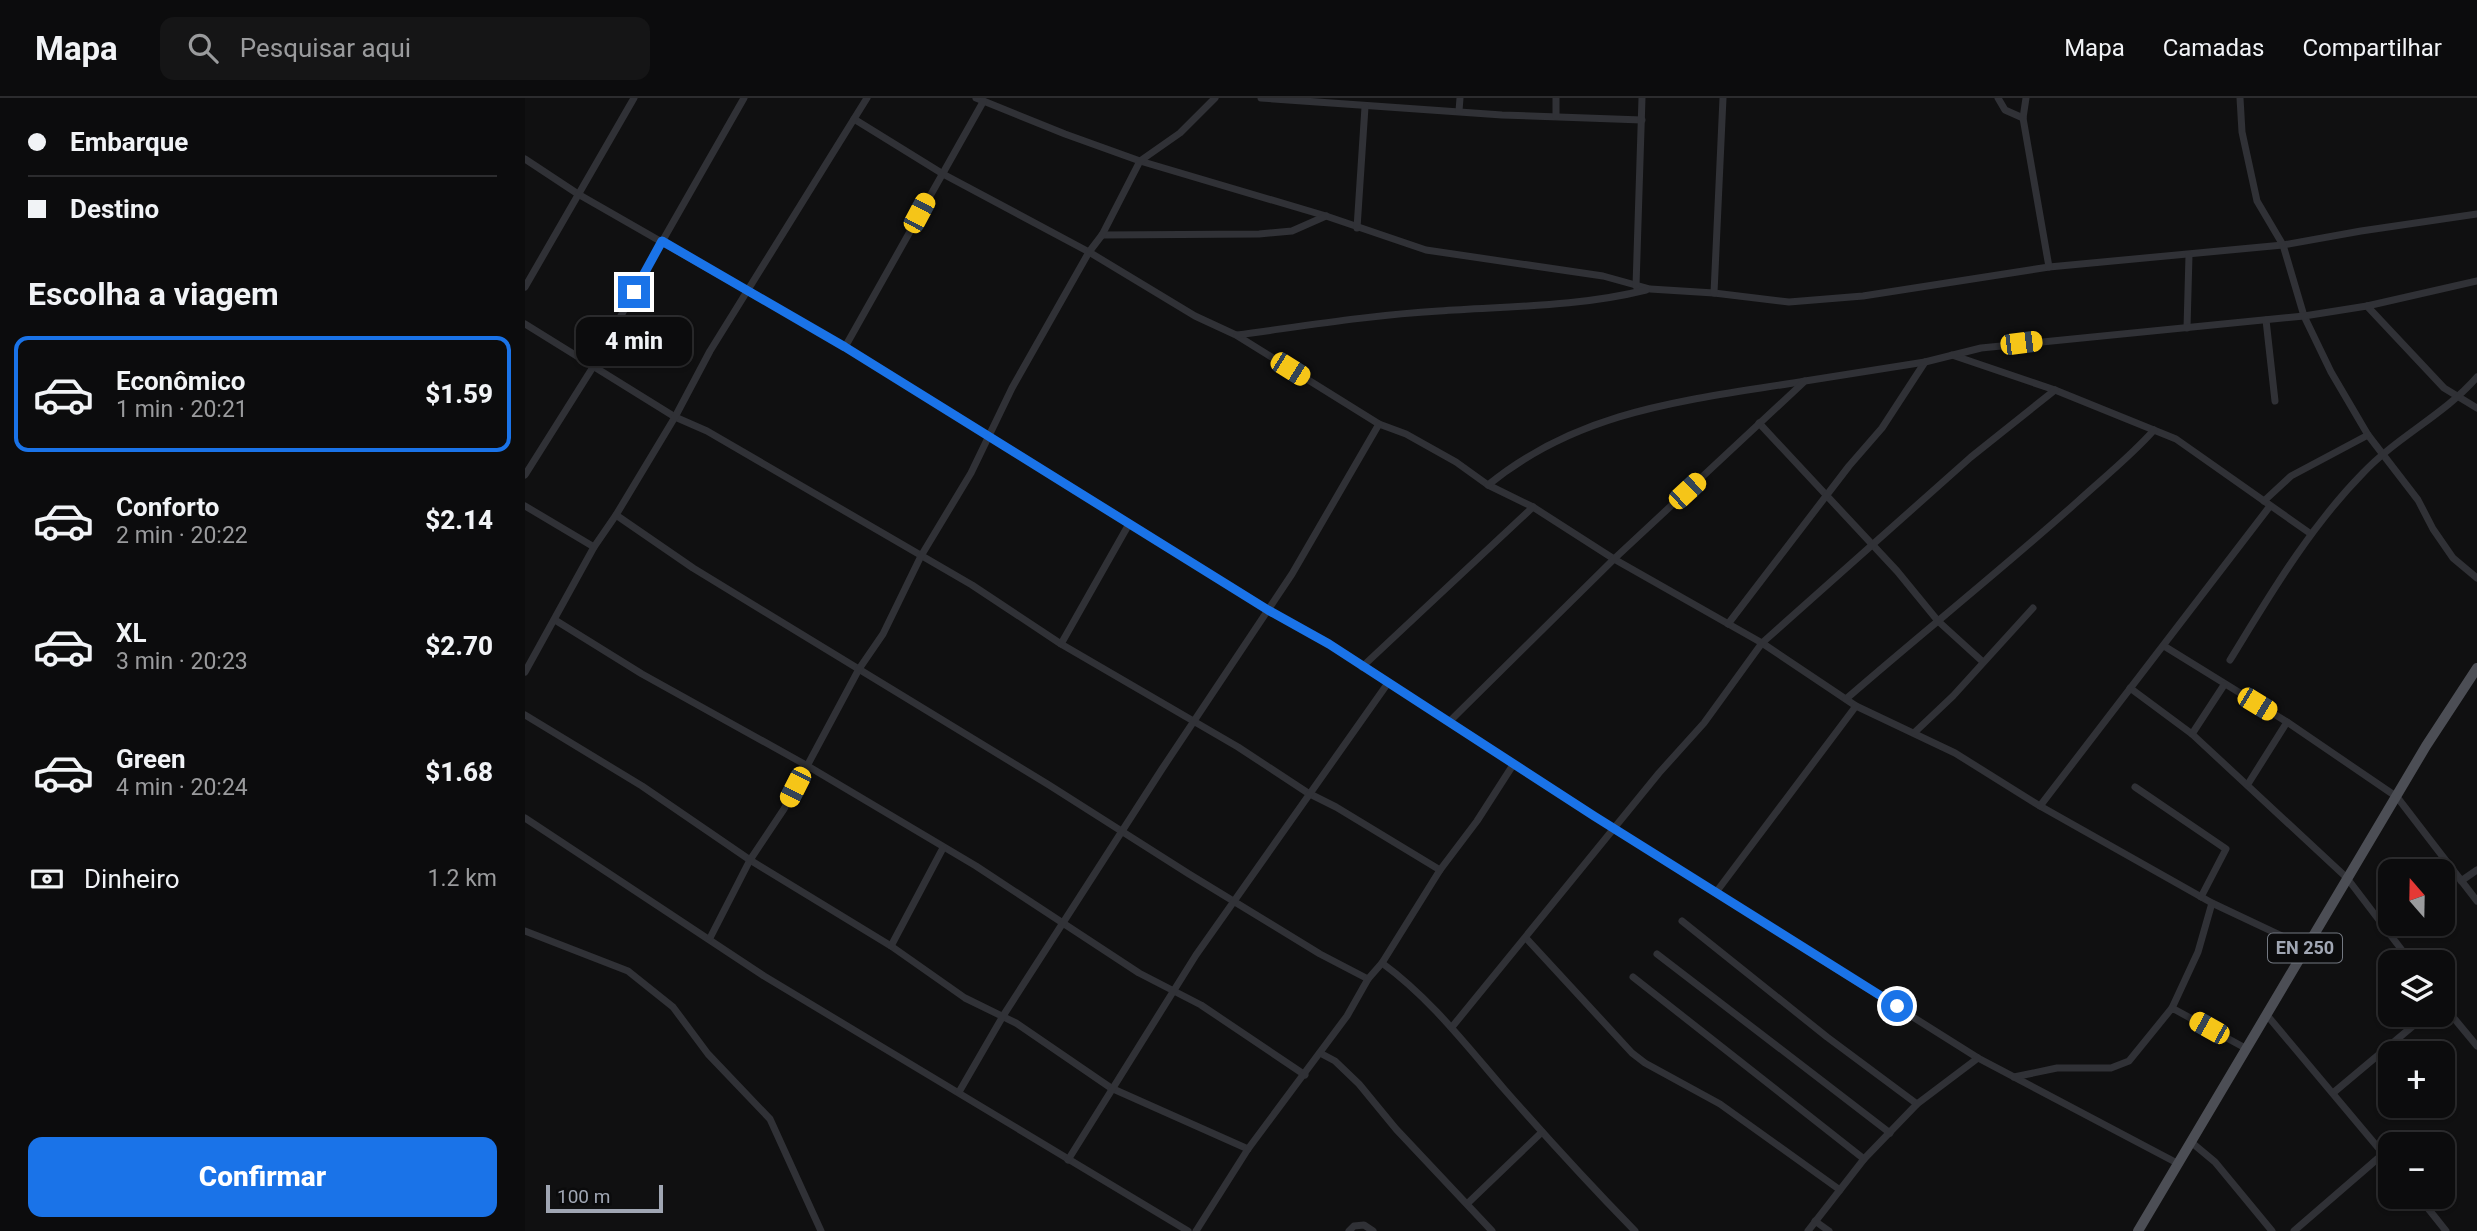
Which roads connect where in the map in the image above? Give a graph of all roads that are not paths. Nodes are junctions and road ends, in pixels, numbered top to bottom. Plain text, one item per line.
1 (634, 98) edge
2 (744, 98) edge
3 (867, 98) edge
4 (1215, 98) edge
5 (1261, 98) edge
6 (1460, 98) edge
7 (1556, 98) edge
8 (1642, 98) edge
9 (1723, 98) edge
10 (1998, 98) edge
11 (2026, 98) edge
12 (2240, 98) edge
13 (980, 100) edge
14 (1304, 100) edge
15 (1379, 102) edge
16 (1365, 107) junction
17 (1458, 111) junction
18 (1556, 116) junction
19 (2023, 118) junction
20 (854, 120) junction
21 (1641, 120) junction
22 (525, 159) edge
23 (1140, 161) junction
24 (943, 174) junction
25 (578, 194) junction
26 (2477, 214) edge
27 (1326, 216) junction
28 (1357, 228) junction
29 (1102, 235) junction
30 (662, 241) junction
31 (2283, 245) junction
32 (1089, 252) junction
33 (2189, 255) junction
34 (2049, 267) junction
35 (2477, 281) edge
36 (1636, 286) junction
37 (525, 287) edge
38 (1650, 289) junction
39 (747, 292) junction
40 (1714, 293) junction
41 (2367, 306) junction
42 (2304, 316) junction
43 (2266, 320) junction
44 (525, 324) edge
45 (2187, 328) junction
46 (1236, 335) junction
47 (845, 347) junction
48 (1952, 355) junction
49 (1925, 362) junction
50 (593, 368) junction
51 (2477, 377) edge
52 (1805, 381) junction
53 (2055, 390) junction
54 (2458, 399) junction
55 (2275, 401) dead end
56 (2477, 408) edge
57 (675, 416) junction
58 (1378, 424) junction
59 (1759, 424) junction
60 (2154, 429) junction
61 (988, 435) junction
62 (2368, 435) junction
63 (2381, 454) junction
64 (525, 475) edge
65 (1488, 485) junction
66 (1828, 495) junction
67 (2267, 504) junction
68 (525, 506) edge
69 (1533, 507) junction
70 (616, 515) junction
71 (1129, 524) junction
72 (2311, 534) junction
73 (1871, 545) junction
74 (594, 547) junction
75 (922, 556) junction
76 (1614, 559) junction
77 (2477, 578) edge
78 (2033, 608) dead end
79 (1268, 610) junction
80 (555, 620) junction
81 (1938, 621) junction
82 (1728, 624) junction
83 (1762, 643) junction
84 (1061, 644) junction
85 (2164, 646) junction
86 (525, 652) edge
87 (533, 657) junction
88 (2230, 660) dead end
89 (1983, 662) junction
90 (1362, 667) junction
91 (859, 669) junction
92 (525, 672) edge
93 (2475, 676) edge
94 (1388, 683) junction
95 (2224, 685) junction
96 (2130, 688) junction
97 (1846, 699) junction
98 (1856, 706) junction
99 (525, 715) edge
100 (1193, 721) junction
101 (1450, 721) junction
102 (2287, 722) junction
103 (1915, 732) junction
104 (2193, 734) junction
105 (806, 765) junction
106 (1514, 765) junction
107 (2248, 784) junction
108 (2135, 788) dead end
109 (1308, 793) junction
110 (2397, 797) junction
111 (2040, 806) junction
112 (525, 818) edge
113 (1614, 829) junction
114 (1124, 832) junction
115 (943, 848) junction
116 (750, 860) junction
117 (1440, 870) junction
118 (2477, 870) edge
119 (2347, 878) junction
120 (2461, 881) junction
121 (1717, 891) junction
122 (2201, 897) junction
123 (1233, 901) junction
124 (2477, 901) edge
125 (2212, 903) junction
126 (1682, 921) dead end
127 (1064, 924) junction
128 (525, 931) edge
129 (710, 938) junction
130 (1526, 938) junction
131 (891, 946) junction
132 (2305, 947) junction
133 (2402, 950) edge
134 (1657, 954) dead end
135 (1382, 963) junction
136 (1633, 977) dead end
137 (1368, 979) junction
138 (1173, 993) junction
139 (2172, 1008) junction
140 (2266, 1014) junction
141 (1003, 1016) junction
142 (2455, 1019) edge
143 (1452, 1027) junction
144 (2412, 1027) edge
145 (2477, 1046) edge
146 (2247, 1049) junction
147 (1320, 1053) junction
148 (1978, 1058) junction
149 (1305, 1075) junction
150 (2014, 1077) junction
151 (1111, 1088) junction
152 (959, 1092) junction
153 (2333, 1093) junction
154 (1917, 1104) junction
155 (1542, 1132) junction
156 (1890, 1133) junction
157 (2191, 1142) junction
158 (2378, 1148) edge
159 (1248, 1149) junction
160 (2378, 1158) edge
161 (1864, 1159) junction
162 (1068, 1160) junction
163 (2178, 1164) junction
164 (1840, 1190) junction
165 (1468, 1203) junction
166 (2429, 1209) edge
167 (1815, 1222) junction
168 (821, 1231) edge
169 (1188, 1231) edge
170 (1196, 1231) edge
171 (1349, 1231) edge
172 (1373, 1231) edge
173 (1492, 1231) edge
174 (1635, 1231) edge
175 (1808, 1231) edge
176 (1829, 1231) edge
177 (2138, 1231) edge
178 (2272, 1231) edge
179 (2294, 1231) edge
180 (2446, 1231) edge

1 - 25 street
2 - 30 street
3 - 20 street
4 - 23 street
5 - 14 street
6 - 17 street
7 - 18 street
8 - 21 street
9 - 40 street
10 - 19 street
11 - 19 street
12 - 31 street
13 - 23 street
13 - 24 street
14 - 16 street
15 - 16 street
15 - 17 street
16 - 28 street
17 - 18 street
18 - 21 street
19 - 34 street
20 - 24 street
20 - 39 street
21 - 36 street
22 - 25 street
23 - 27 street
23 - 29 street
24 - 32 street
24 - 47 street
25 - 30 street
25 - 37 street
26 - 31 street
27 - 28 street
27 - 29 street
28 - 36 street
29 - 32 street
30 - 39 street
30 - 50 street
31 - 33 street
31 - 42 street
32 - 46 street
32 - 61 street
33 - 34 street
33 - 45 street
34 - 40 street
35 - 41 street
36 - 38 street
38 - 40 street
38 - 46 street
39 - 47 street
39 - 57 street
41 - 42 street
41 - 54 street
42 - 43 street
42 - 62 street
43 - 45 street
43 - 55 street
44 - 50 street
45 - 48 street
46 - 58 street
47 - 61 street
48 - 49 street
48 - 53 street
49 - 52 street
49 - 66 street
50 - 57 street
50 - 64 street
51 - 54 street
52 - 59 street
52 - 65 street
53 - 60 street
53 - 73 street
54 - 56 street
54 - 63 street
57 - 70 street
57 - 75 street
58 - 65 street
58 - 79 street
59 - 66 street
59 - 76 street
60 - 67 street
60 - 81 street
61 - 71 street
61 - 75 street
62 - 63 street
62 - 67 street
63 - 72 street
63 - 77 street
65 - 69 street
66 - 73 street
66 - 82 street
67 - 72 street
67 - 85 street
68 - 74 street
69 - 76 street
69 - 90 street
70 - 74 street
70 - 91 street
71 - 79 street
71 - 84 street
72 - 88 street
73 - 81 street
73 - 83 street
74 - 80 street
75 - 84 street
75 - 91 street
76 - 82 street
76 - 101 street
78 - 89 street
79 - 90 street
79 - 100 street
80 - 87 street
80 - 105 street
81 - 89 street
81 - 97 street
82 - 83 street
83 - 97 street
83 - 113 street
84 - 100 street
85 - 95 street
85 - 96 street
86 - 87 street
87 - 92 street
89 - 103 street
90 - 94 street
91 - 105 street
91 - 114 street
93 - 110 main road, EN 250
94 - 101 street
94 - 109 street
95 - 102 street
95 - 104 street
96 - 104 street
96 - 111 street
97 - 98 street
98 - 103 street
98 - 121 street
99 - 116 street
100 - 109 street
100 - 114 street
101 - 106 street
102 - 107 street
102 - 110 street
103 - 111 street
104 - 107 street
105 - 115 street
105 - 116 street
106 - 113 street
106 - 117 street
107 - 119 street
108 - 122 street
109 - 117 street
109 - 123 street
110 - 119 main road, EN 250
110 - 120 street
111 - 122 street
112 - 129 street
113 - 121 street
113 - 130 street
114 - 123 street
114 - 127 street
115 - 127 street
115 - 131 street
116 - 129 street
116 - 131 street
117 - 135 street
118 - 120 street
119 - 132 main road, EN 250
119 - 133 street
120 - 124 street
121 - 148 street
122 - 125 street
123 - 137 street
123 - 138 street
125 - 132 street
125 - 139 street
126 - 154 street
127 - 138 street
127 - 141 street
128 - 168 street
129 - 152 street
130 - 143 street
130 - 164 street
131 - 141 street
132 - 140 main road, EN 250
134 - 156 street
135 - 137 street
135 - 143 street
136 - 161 street
137 - 147 street
138 - 149 street
138 - 151 street
139 - 146 street
139 - 150 street
140 - 146 main road, EN 250
140 - 153 street
141 - 151 street
141 - 152 street
142 - 145 street
143 - 155 street
144 - 153 street
146 - 157 main road, EN 250
147 - 149 street
147 - 165 street
148 - 150 street
148 - 154 street
149 - 159 street
150 - 163 street
151 - 159 street
151 - 162 street
152 - 162 street
153 - 158 street
154 - 156 street
155 - 165 street
155 - 174 street
156 - 161 street
157 - 163 main road, EN 250
157 - 178 street
159 - 170 street
160 - 179 street
161 - 164 street
162 - 169 street
163 - 177 main road, EN 250
164 - 167 street
165 - 173 street
166 - 180 street
167 - 175 street
167 - 176 street
171 - 172 street

